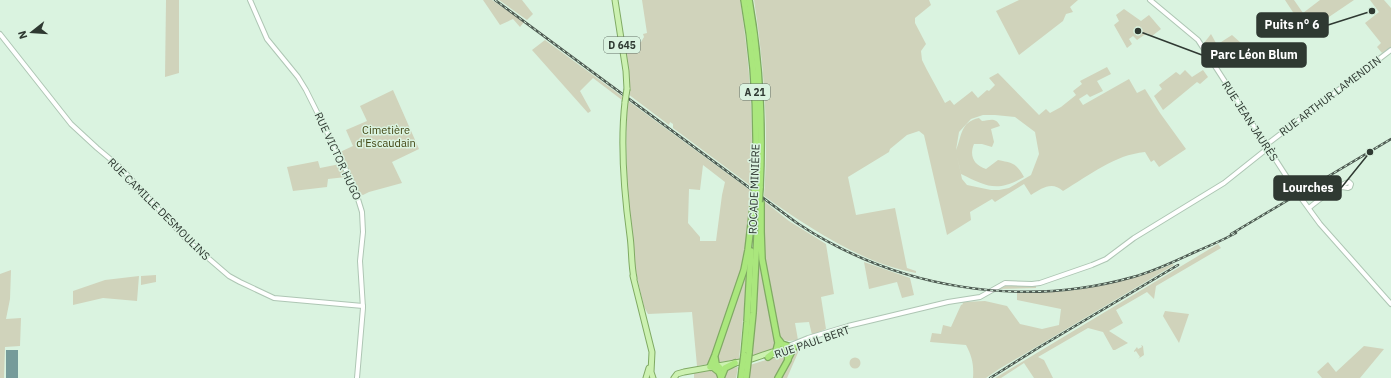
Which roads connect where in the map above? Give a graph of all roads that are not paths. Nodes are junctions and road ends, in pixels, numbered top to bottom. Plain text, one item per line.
1 (250, 0) edge
2 (615, 0) edge
3 (744, 0) edge
4 (749, 0) edge
5 (1150, 0) edge
6 (0, 34) edge
7 (1391, 50) edge
8 (1267, 145) junction
9 (1345, 185) dead end
10 (759, 188) junction
11 (758, 201) junction
12 (1309, 208) junction
13 (1161, 222) joint
14 (1391, 304) edge
15 (363, 306) junction
16 (778, 339) junction
17 (650, 343) junction
18 (785, 348) junction
19 (768, 357) junction
20 (788, 360) junction
21 (734, 363) junction
22 (718, 367) junction
23 (744, 370) junction
24 (357, 378) edge
25 (646, 378) edge
26 (653, 378) edge
27 (674, 378) edge
28 (721, 378) edge
29 (741, 378) edge
30 (746, 378) edge
31 (778, 378) edge

1 - 15 street, RUE VICTOR HUGO
2 - 17 main road, D 645, bridge
3 - 10 highway, ROCADE MINIÈRE / A 21
4 - 10 highway, ROCADE MINIÈRE / A 21
5 - 8 street, RUE JEAN JAURÈS
6 - 15 street, RUE CAMILLE DESMOULINS
7 - 8 street, RUE ARTHUR LAMENDIN
8 - 12 street, RUE JEAN JAURÈS, bridge
8 - 13 street, RUE ARTHUR LAMENDIN
9 - 12 street
10 - 11 highway, ROCADE MINIÈRE / A 21, bridge
11 - 16 highway
11 - 22 highway
11 - 23 highway, ROCADE MINIÈRE / A 21, bridge
12 - 14 street, RUE JEAN JAURÈS
13 - 18 street, RUE PAUL BERT
15 - 24 street, RUE VICTOR HUGO
16 - 18 highway
16 - 18 highway
17 - 25 main road, D 645
17 - 26 main road, D 645
18 - 19 highway
18 - 19 street, RUE PAUL BERT
18 - 20 highway
18 - 20 highway
18 - 21 main road, RUE PAUL BERT
19 - 22 main road, RUE PAUL BERT
20 - 31 highway
21 - 22 highway
21 - 22 main road, RUE PAUL BERT
22 - 27 main road, RUE PAUL BERT
22 - 28 highway
22 - 28 highway
23 - 29 highway, ROCADE MINIÈRE / A 21
23 - 30 highway, ROCADE MINIÈRE / A 21

